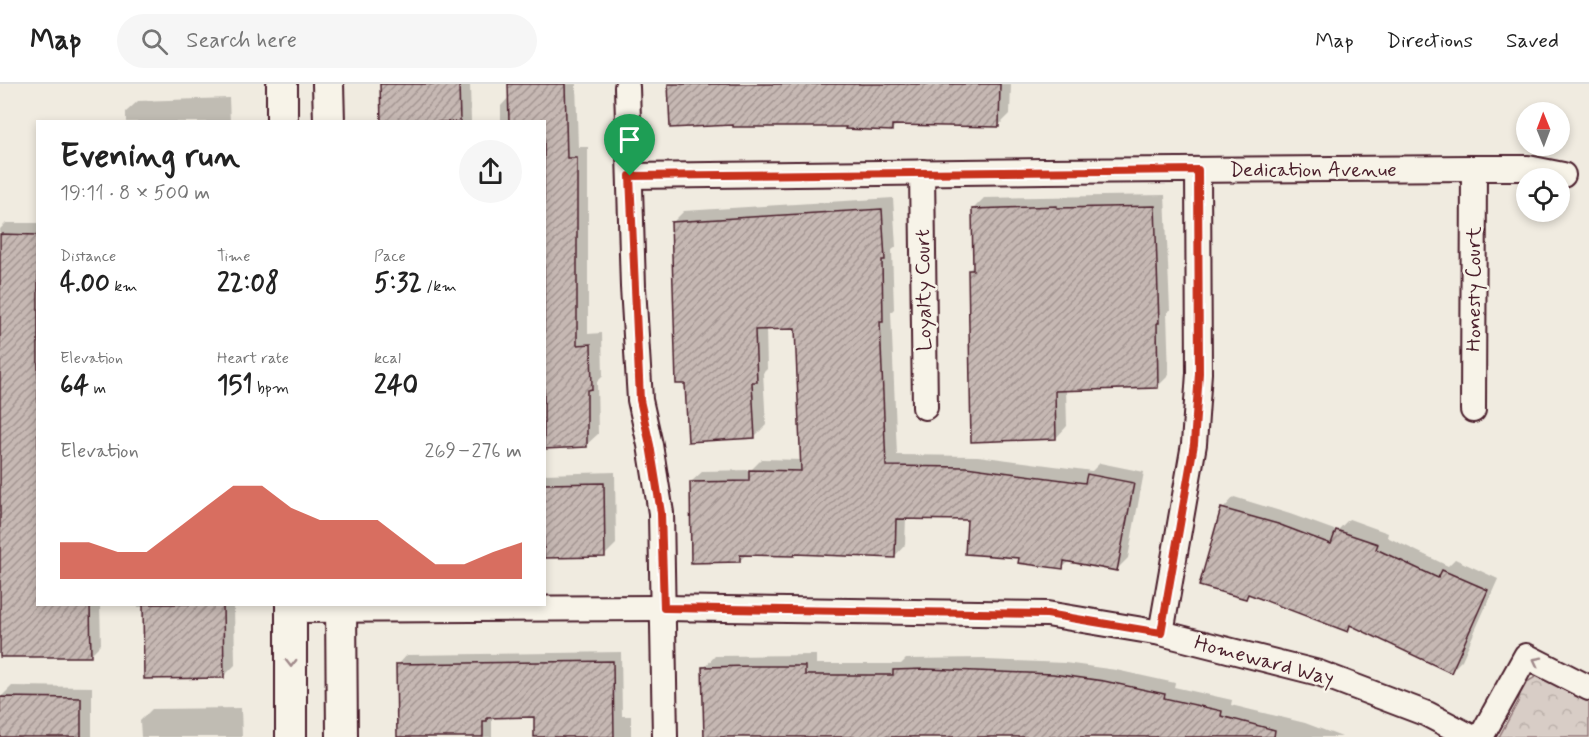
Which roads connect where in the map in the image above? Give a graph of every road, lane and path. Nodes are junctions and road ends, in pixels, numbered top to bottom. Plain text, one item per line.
1 (282, 84) edge
2 (328, 84) edge
3 (627, 87) dead end
4 (282, 120) edge
5 (329, 120) edge
6 (1474, 168) junction
7 (1516, 168) edge
8 (1198, 170) junction
9 (922, 172) junction
10 (630, 176) junction
11 (926, 407) dead end
12 (1473, 410) dead end
13 (291, 607) edge
14 (341, 607) edge
15 (664, 608) junction
16 (1161, 633) junction
17 (1589, 688) edge
18 (291, 737) edge
19 (342, 737) edge
20 (665, 737) edge
21 (1471, 737) edge
22 (1481, 737) edge

1 - 4 street
2 - 5 street
3 - 10 street
6 - 7 street, Dedication Avenue
6 - 8 street, Dedication Avenue
6 - 12 street, Honesty Court
8 - 9 street, Dedication Avenue
8 - 16 street
9 - 10 street, Dedication Avenue
9 - 11 street, Loyalty Court
10 - 15 street
13 - 14 street, Homeward Way
13 -> 18 street
14 - 15 street, Homeward Way
14 - 19 street
15 - 16 street, Homeward Way
15 - 20 street
16 - 21 street, Homeward Way
17 -> 22 street

